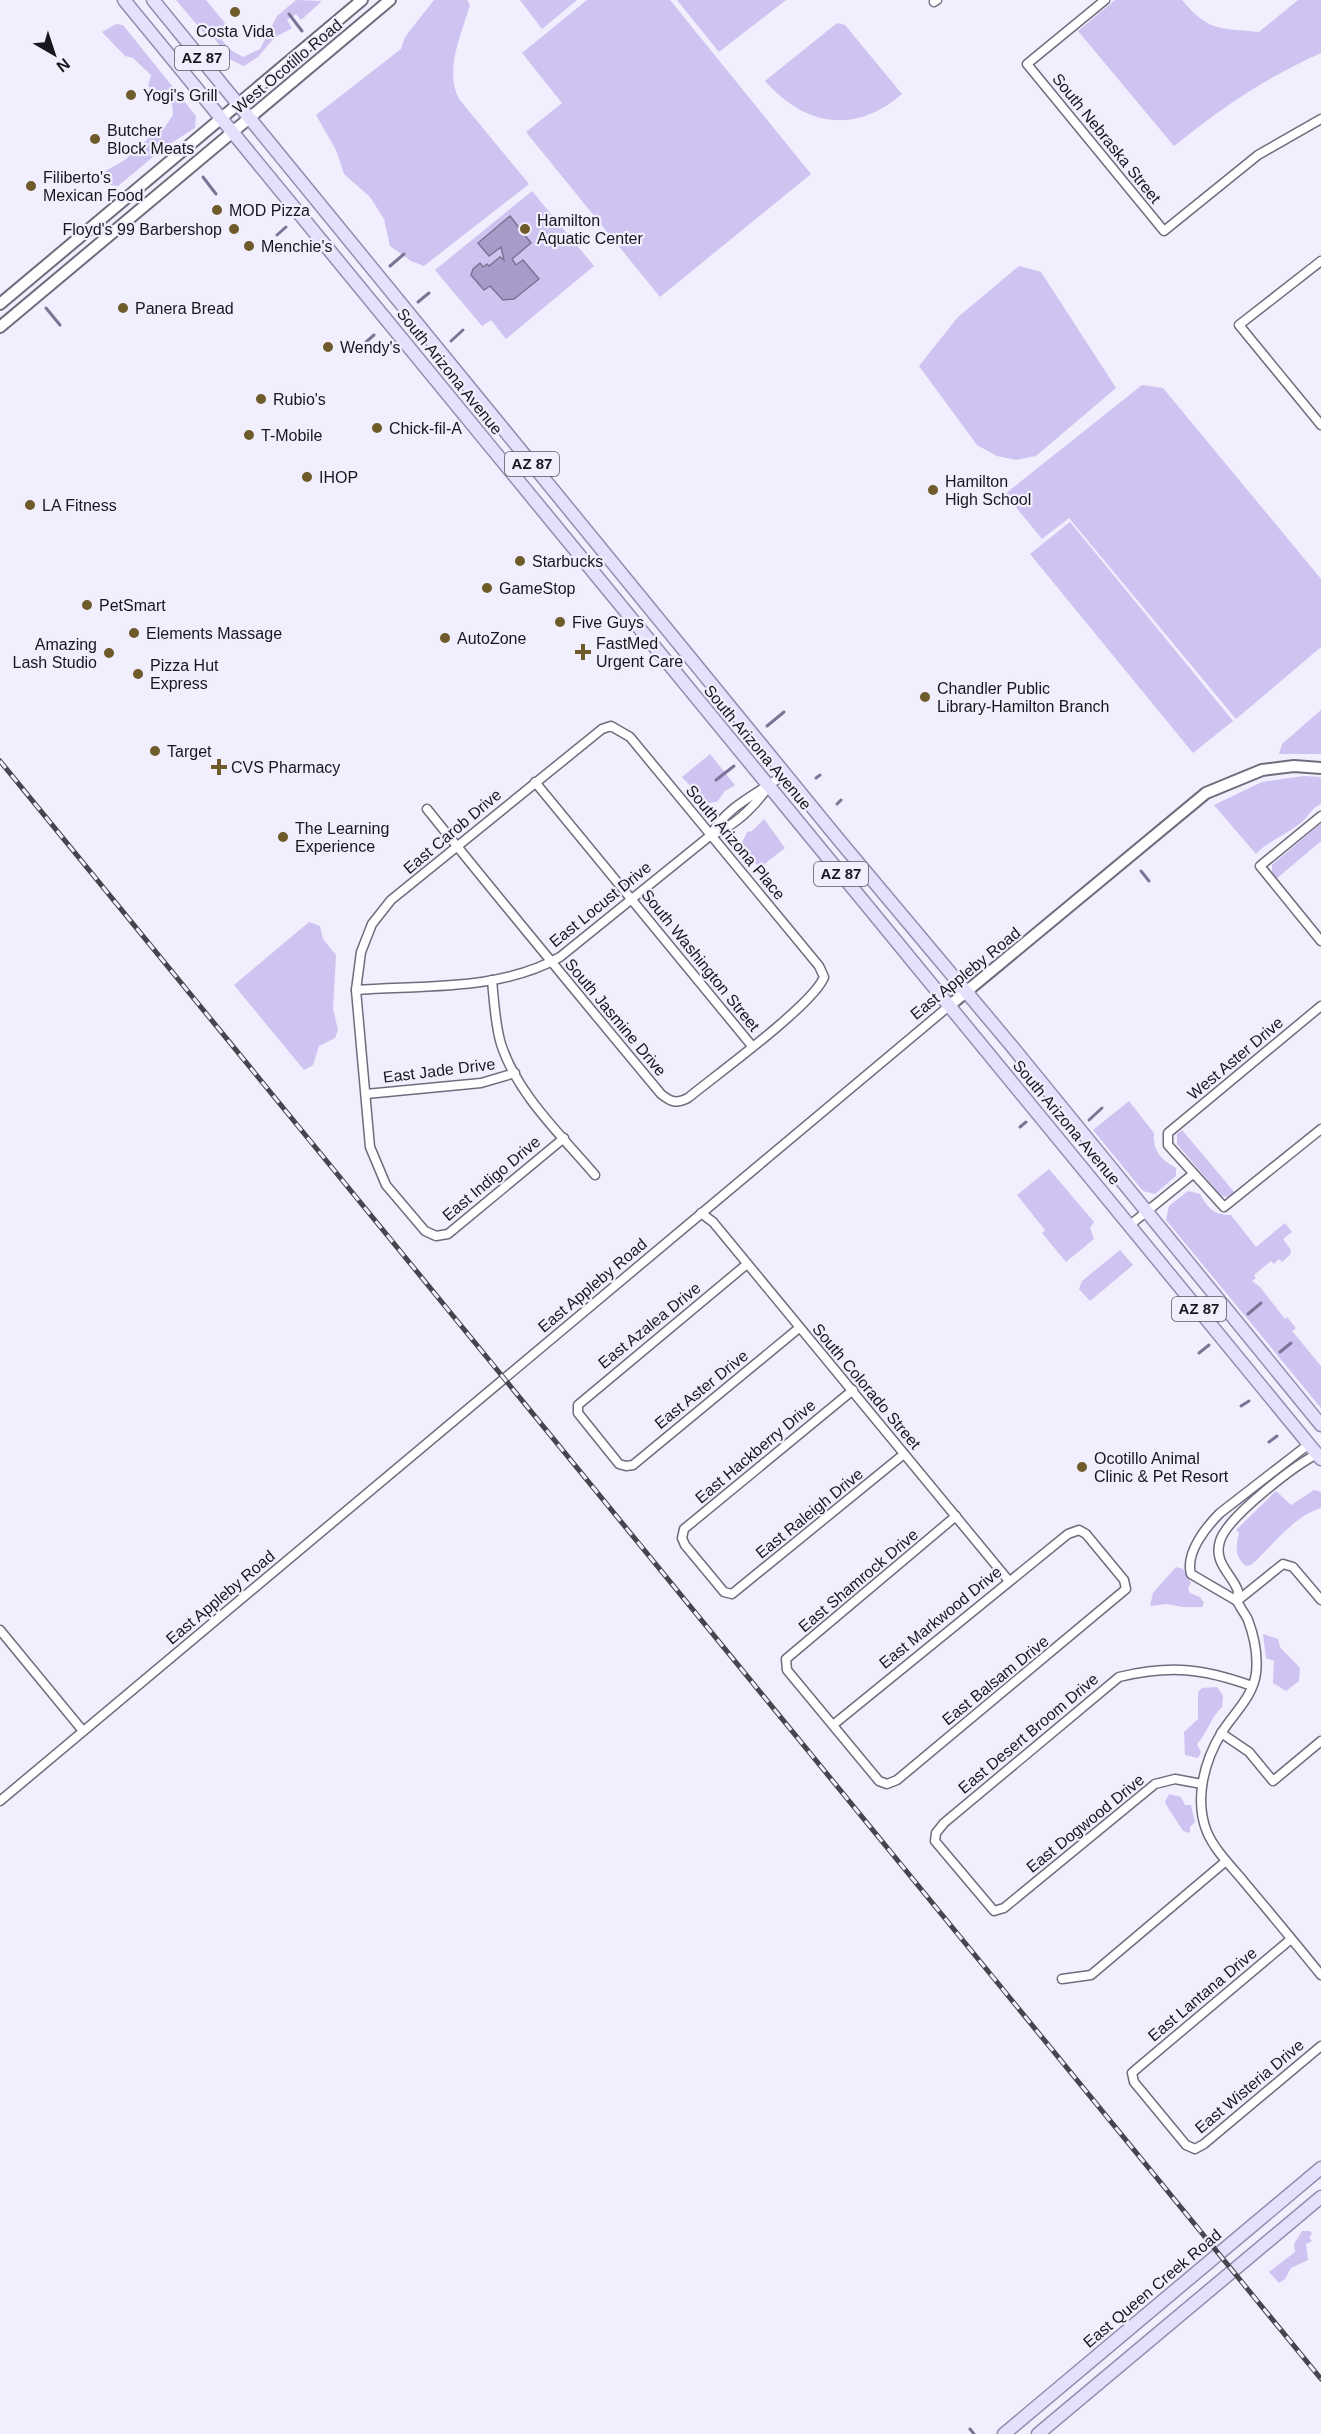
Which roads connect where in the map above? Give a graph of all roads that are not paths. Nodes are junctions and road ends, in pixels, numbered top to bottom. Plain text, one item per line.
1 (124, 0) edge
2 (153, 0) edge
3 (362, 0) edge
4 (390, 0) edge
5 (1105, 0) edge
6 (239, 104) junction
7 (250, 117) junction
8 (221, 119) junction
9 (1321, 119) edge
10 (232, 132) junction
11 (1321, 261) edge
12 (43, 268) junction
13 (54, 282) junction
14 (0, 304) edge
15 (0, 327) edge
16 (1321, 425) edge
17 (611, 726) joint
18 (1321, 768) edge
19 (786, 773) junction
20 (535, 782) junction
21 (769, 786) junction
22 (427, 809) dead end
23 (1321, 816) edge
24 (711, 835) junction
25 (458, 848) junction
26 (631, 898) junction
27 (1321, 941) edge
28 (551, 962) junction
29 (492, 980) junction
30 (356, 990) junction
31 (966, 992) junction
32 (949, 1006) junction
33 (1321, 1006) edge
34 (752, 1046) junction
35 (515, 1073) junction
36 (366, 1094) junction
37 (1321, 1129) edge
38 (564, 1138) junction
39 (1193, 1174) junction
40 (595, 1175) dead end
41 (1147, 1212) junction
42 (701, 1213) junction
43 (1130, 1226) junction
44 (436, 1236) joint
45 (747, 1264) junction
46 (799, 1328) junction
47 (853, 1390) junction
48 (1321, 1425) edge
49 (1316, 1452) edge
50 (904, 1454) junction
51 (619, 1464) joint
52 (956, 1516) junction
53 (1224, 1570) junction
54 (1009, 1581) junction
55 (1209, 1583) junction
56 (1126, 1589) joint
57 (732, 1594) joint
58 (1321, 1600) edge
59 (1238, 1601) junction
60 (0, 1630) edge
61 (1252, 1686) junction
62 (833, 1725) junction
63 (83, 1731) junction
64 (1221, 1733) junction
65 (1321, 1741) edge
66 (1202, 1784) junction
67 (0, 1801) edge
68 (1227, 1861) junction
69 (994, 1911) joint
70 (1291, 1939) junction
71 (1321, 1975) edge
72 (1062, 1978) dead end
73 (1321, 2046) edge
74 (1195, 2149) joint
75 (1321, 2168) edge
76 (1321, 2198) edge
77 (1036, 2407) junction
78 (1050, 2424) junction
79 (1004, 2434) edge
80 (1038, 2434) edge

1 - 8 main road, South Arizona Avenue / AZ 87
2 - 6 main road, South Arizona Avenue / AZ 87
3 - 6 main road, West Ocotillo Road
4 - 7 main road, West Ocotillo Road
5 - 9 street, South Nebraska Street
6 - 7 main road, South Arizona Avenue / AZ 87
6 - 8 main road, West Ocotillo Road
7 - 10 main road, West Ocotillo Road
7 - 19 main road, South Arizona Avenue / AZ 87
8 - 10 main road, South Arizona Avenue / AZ 87
8 - 12 main road, West Ocotillo Road
10 - 13 main road, West Ocotillo Road
10 - 21 main road, South Arizona Avenue / AZ 87
11 - 16 street
12 - 13 main road
12 - 14 main road, West Ocotillo Road
13 - 15 main road, West Ocotillo Road
17 - 20 street, East Carob Drive
17 - 24 street, South Arizona Place
18 - 31 main road, East Appleby Road
19 - 21 street, East Locust Drive
19 - 31 main road, South Arizona Avenue / AZ 87
20 - 25 street, East Carob Drive
20 - 26 street, South Washington Street
21 - 24 street, East Locust Drive
21 - 32 main road, South Arizona Avenue / AZ 87
22 - 25 street, South Jasmine Drive
23 - 27 street
24 - 26 street, East Locust Drive
24 - 34 street, South Arizona Place
25 - 28 street, South Jasmine Drive
25 - 30 street, East Carob Drive
26 - 28 street, East Locust Drive
26 - 34 street, South Washington Street
28 - 29 street, East Locust Drive
28 - 34 street, South Jasmine Drive
29 - 30 street, East Locust Drive
29 - 35 street
30 - 36 street, East Carob Drive
31 - 32 main road, East Appleby Road
31 - 41 main road, South Arizona Avenue / AZ 87
32 - 42 street, East Appleby Road
32 - 43 main road, South Arizona Avenue / AZ 87
33 - 39 street, West Aster Drive
35 - 36 street, East Jade Drive
35 - 38 street
36 - 44 street, East Carob Drive
37 - 39 street
38 - 40 street
38 - 44 street, East Indigo Drive
39 - 41 street
41 - 43 street
41 - 48 main road, South Arizona Avenue / AZ 87
42 - 45 street, South Colorado Street
42 - 63 street, East Appleby Road
43 - 49 main road, South Arizona Avenue / AZ 87
45 - 46 street, South Colorado Street
45 - 51 street, East Azalea Drive
46 - 47 street, South Colorado Street
46 - 51 street, East Aster Drive
47 - 50 street, South Colorado Street
47 - 57 street, East Hackberry Drive
49 - 53 street
49 - 55 street
50 - 52 street, South Colorado Street
50 - 57 street, East Raleigh Drive
52 - 54 street, South Colorado Street
52 - 62 street, East Shamrock Drive
53 - 55 street
53 - 59 street
54 - 56 street, East Markwood Drive
54 - 62 street, East Markwood Drive
55 - 59 street
56 - 62 street, East Balsam Drive
58 - 59 street
59 - 61 street
60 - 63 street
61 - 64 street
61 - 69 street, East Desert Broom Drive
63 - 67 street, East Appleby Road
64 - 65 street
64 - 66 street
66 - 68 street
66 - 69 street, East Dogwood Drive
68 - 70 street
68 - 72 street
70 - 71 street
70 - 74 street, East Lantana Drive
73 - 74 street, East Wisteria Drive
75 - 77 main road, East Queen Creek Road
76 - 78 main road
77 - 78 main road
77 - 79 main road, East Queen Creek Road
78 - 80 main road

